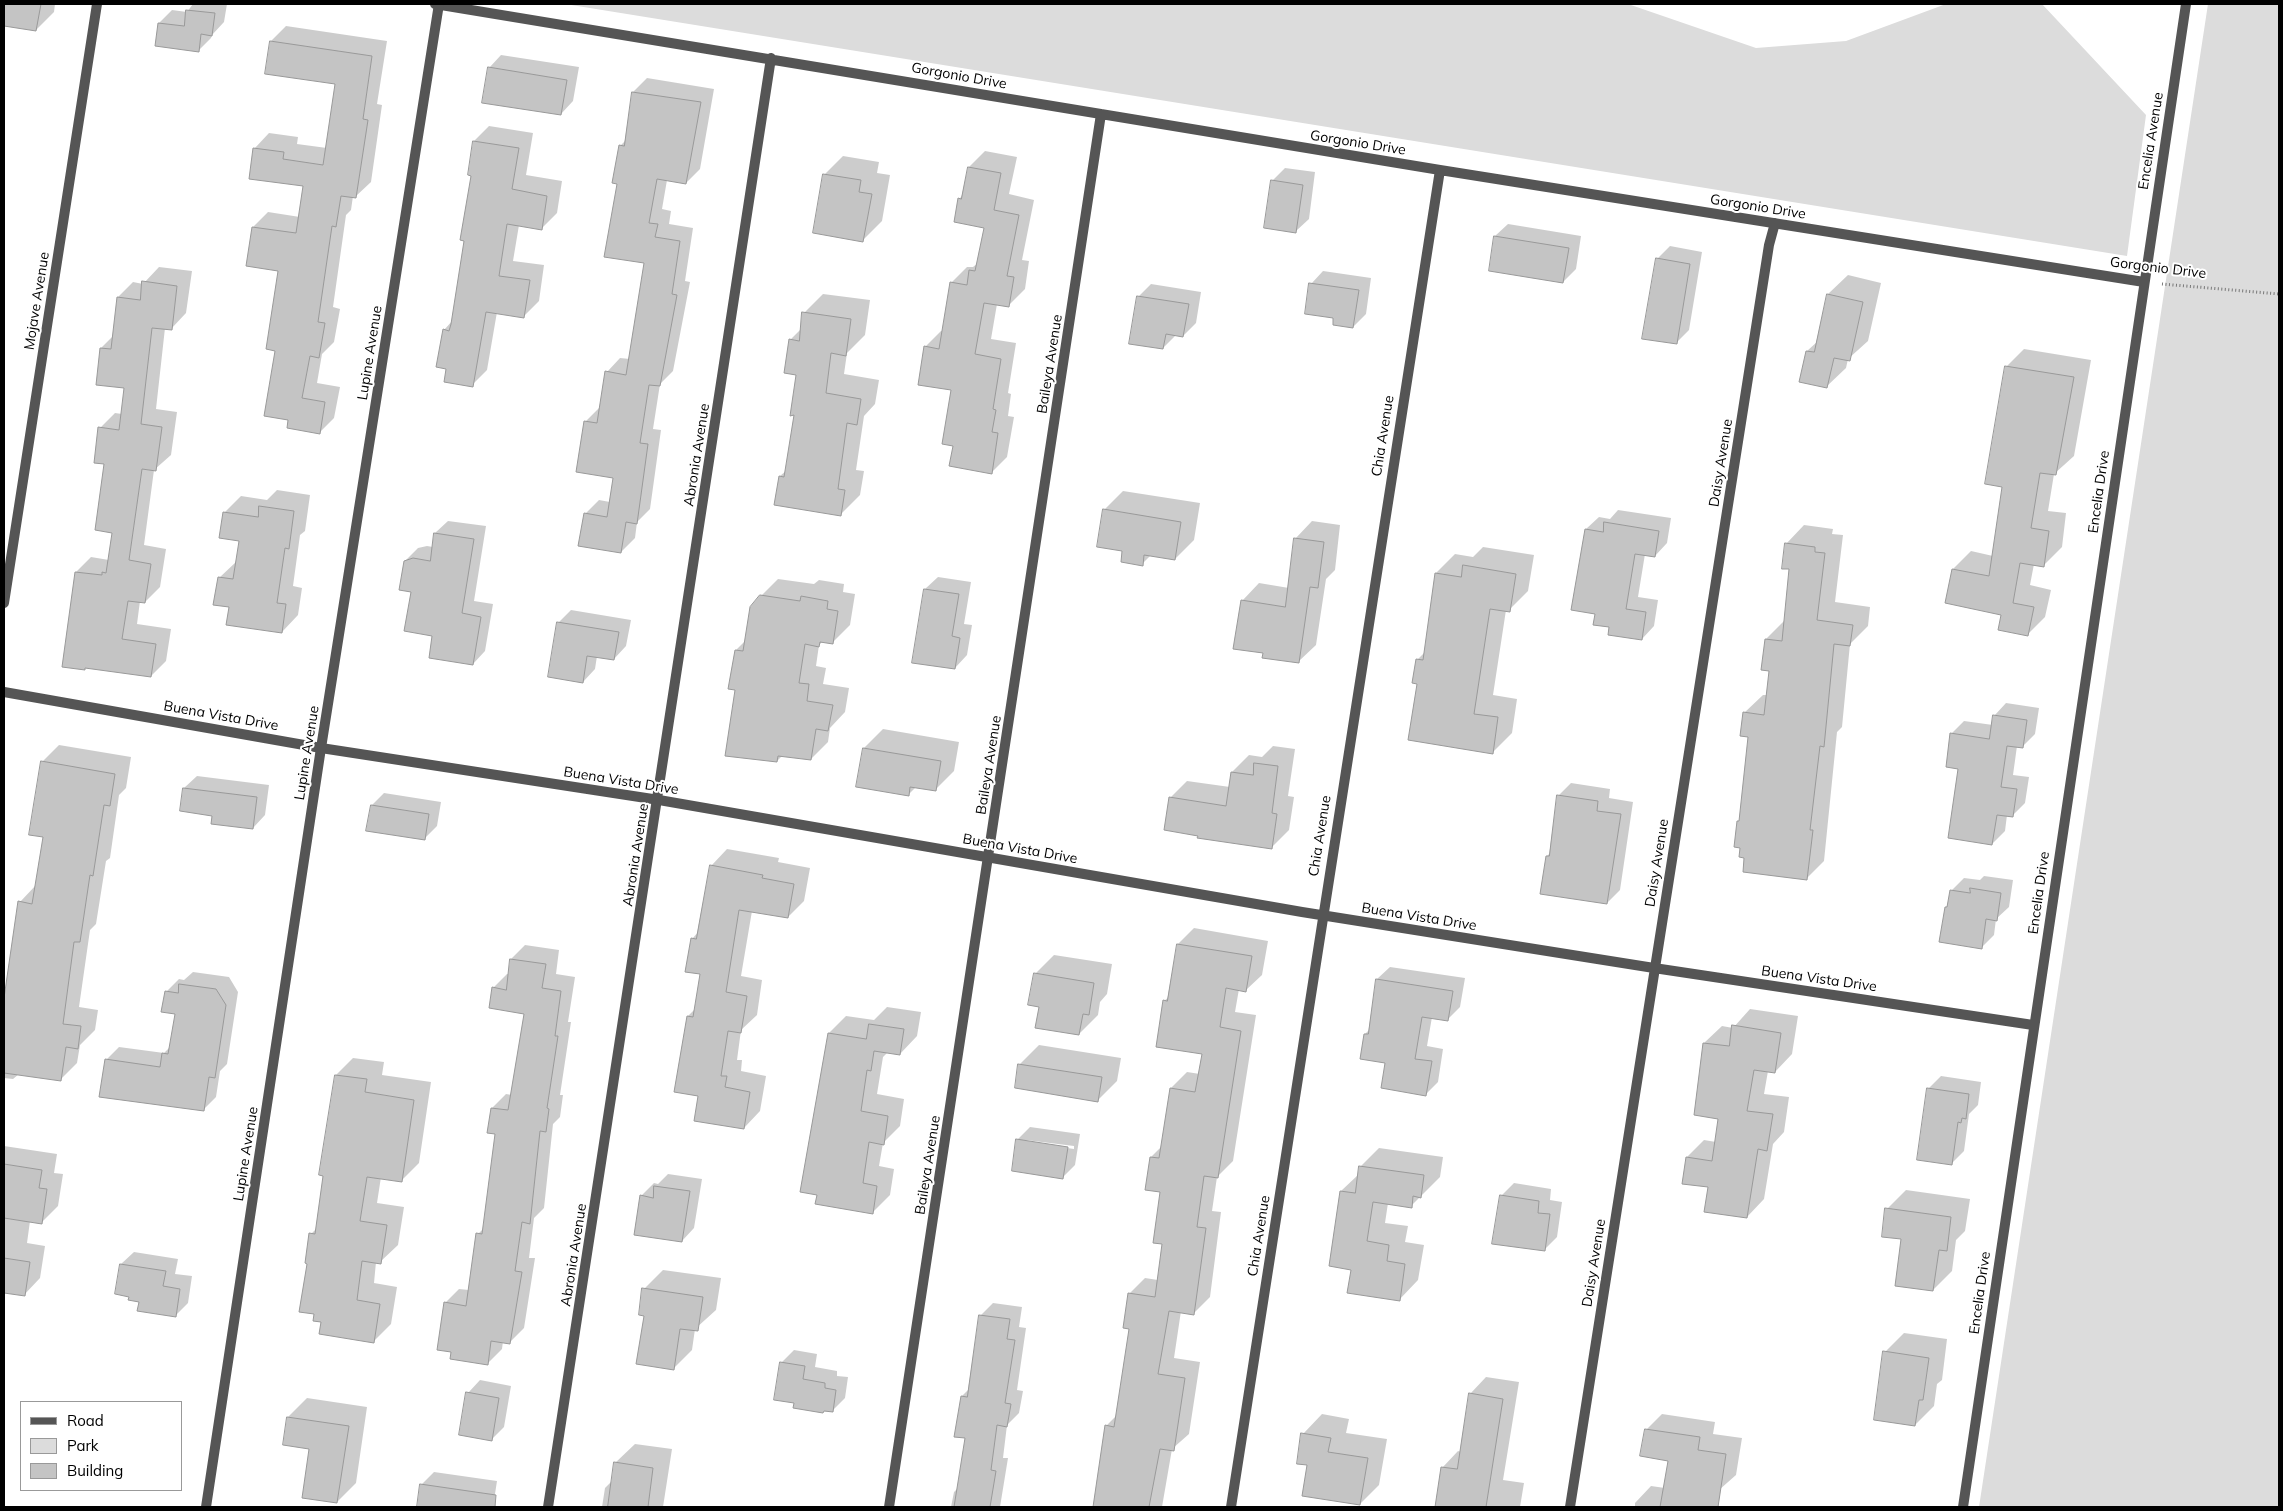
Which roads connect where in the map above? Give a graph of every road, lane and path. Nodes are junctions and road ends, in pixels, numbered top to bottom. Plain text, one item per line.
1 (97, 4) edge
2 (435, 4) edge
3 (439, 4) edge
4 (2186, 4) edge
5 (772, 58) junction
6 (1101, 114) junction
7 (1440, 170) junction
8 (1775, 223) junction
9 (2144, 282) junction
10 (2279, 294) edge
11 (4, 603) edge
12 (4, 692) edge
13 (322, 748) junction
14 (659, 800) junction
15 (989, 858) junction
16 (1322, 915) junction
17 (1654, 968) junction
18 (2033, 1025) junction
19 (206, 1507) edge
20 (548, 1507) edge
21 (889, 1507) edge
22 (1231, 1507) edge
23 (1570, 1507) edge
24 (1963, 1507) edge

1 - 11 street, Mojave Avenue
2 - 3 street, Gorgonio Drive
3 - 5 street, Gorgonio Drive
3 - 13 street, Lupine Avenue
4 - 9 street, Encelia Avenue
5 - 6 street, Gorgonio Drive
5 - 14 street, Abronia Avenue
6 - 7 street, Gorgonio Drive
6 - 15 street, Baileya Avenue
7 - 8 street, Gorgonio Drive
7 - 16 street, Chia Avenue
8 - 9 street, Gorgonio Drive
8 - 17 street, Daisy Avenue
9 - 10 path, Gorgonio Drive
9 - 18 street, Encelia Drive
12 - 13 street, Buena Vista Drive
13 - 14 street, Buena Vista Drive
13 - 19 street, Lupine Avenue
14 - 15 street, Buena Vista Drive
14 - 20 street, Abronia Avenue
15 - 16 street, Buena Vista Drive
15 - 21 street, Baileya Avenue
16 - 17 street, Buena Vista Drive
16 - 22 street, Chia Avenue
17 - 18 street, Buena Vista Drive
17 - 23 street, Daisy Avenue
18 - 24 street, Encelia Drive

